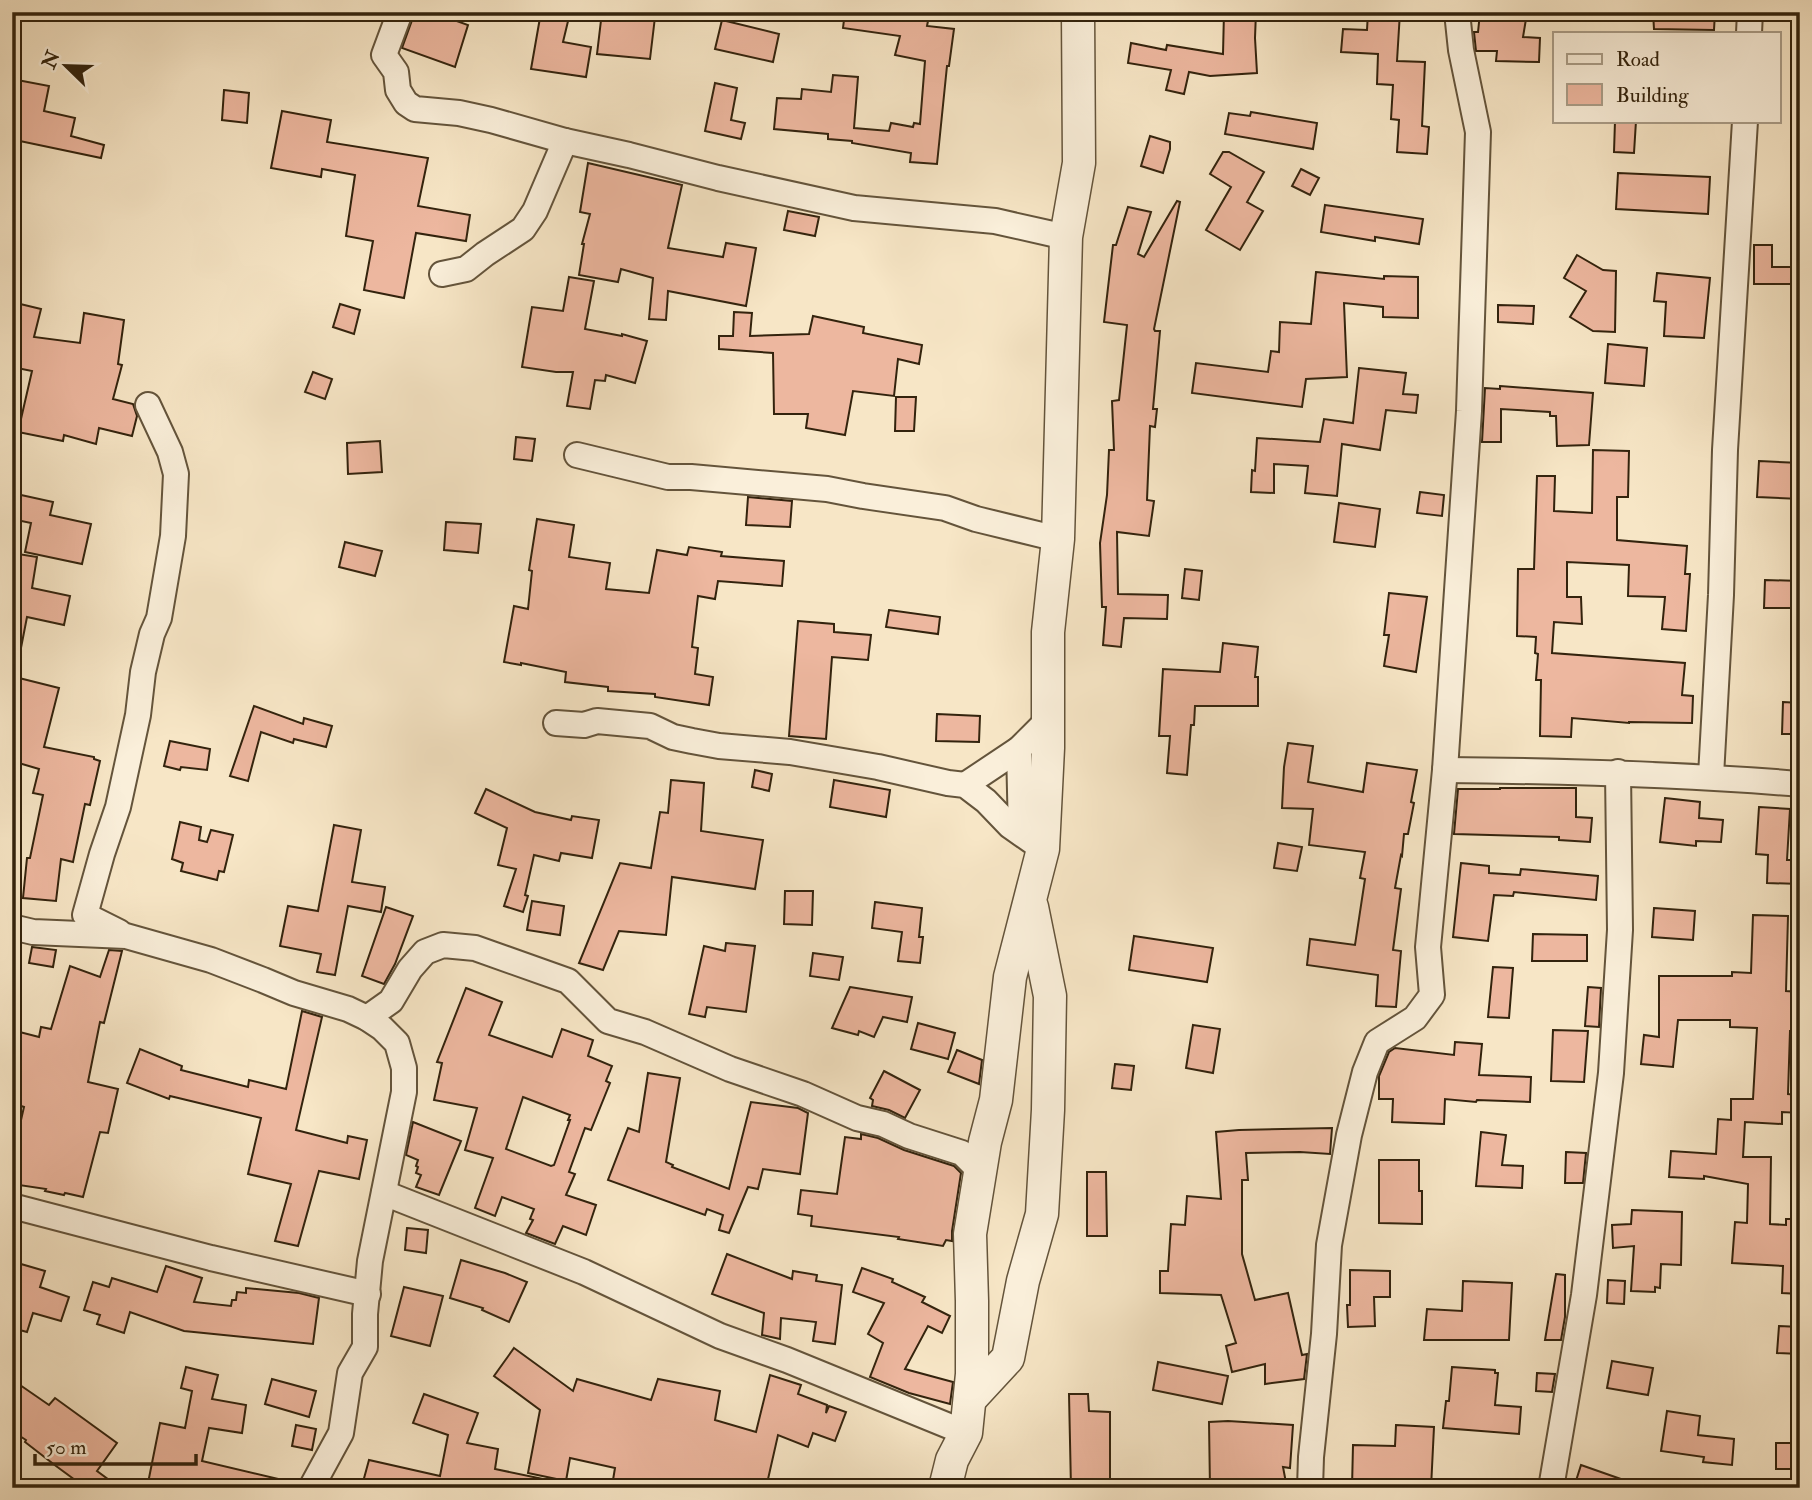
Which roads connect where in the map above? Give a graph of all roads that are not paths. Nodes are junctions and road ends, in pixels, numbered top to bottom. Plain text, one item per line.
1 (400, 12) edge
2 (1078, 12) edge
3 (1457, 12) edge
4 (1750, 12) edge
5 (1749, 32) edge
6 (1745, 122) edge
7 (565, 141) junction
8 (1066, 237) junction
9 (442, 274) dead end
10 (148, 405) dead end
11 (577, 455) dead end
12 (1058, 539) junction
13 (1048, 720) junction
14 (556, 723) dead end
15 (1019, 749) junction
16 (1445, 770) junction
17 (1618, 772) junction
18 (1711, 776) junction
19 (1800, 784) edge
20 (965, 785) junction
21 (1032, 841) junction
22 (1030, 898) junction
23 (12, 927) edge
24 (126, 936) junction
25 (367, 1018) junction
26 (976, 1156) junction
27 (384, 1193) junction
28 (12, 1206) edge
29 (368, 1294) junction
30 (970, 1399) junction
31 (966, 1433) junction
32 (311, 1488) edge
33 (945, 1488) edge
34 (1310, 1488) edge
35 (1551, 1488) edge

1 - 7 street
2 - 8 street
3 - 16 street
4 - 5 street
6 - 18 street
7 - 8 street
7 - 9 street
8 - 12 street
10 - 24 street
11 - 12 street
12 - 13 street
13 - 15 street
13 - 21 street
14 - 20 street
15 - 20 street
15 - 21 street
16 - 17 street
16 - 34 street
17 - 18 street
17 - 35 street
18 - 19 street
20 - 21 street
21 - 22 street
22 - 26 street
22 - 30 street
23 - 24 street
24 - 25 street
25 - 26 street
25 - 27 street
26 - 30 street
27 - 29 street
27 - 31 street
28 - 29 street
29 - 32 street
30 - 31 street
31 - 33 street

